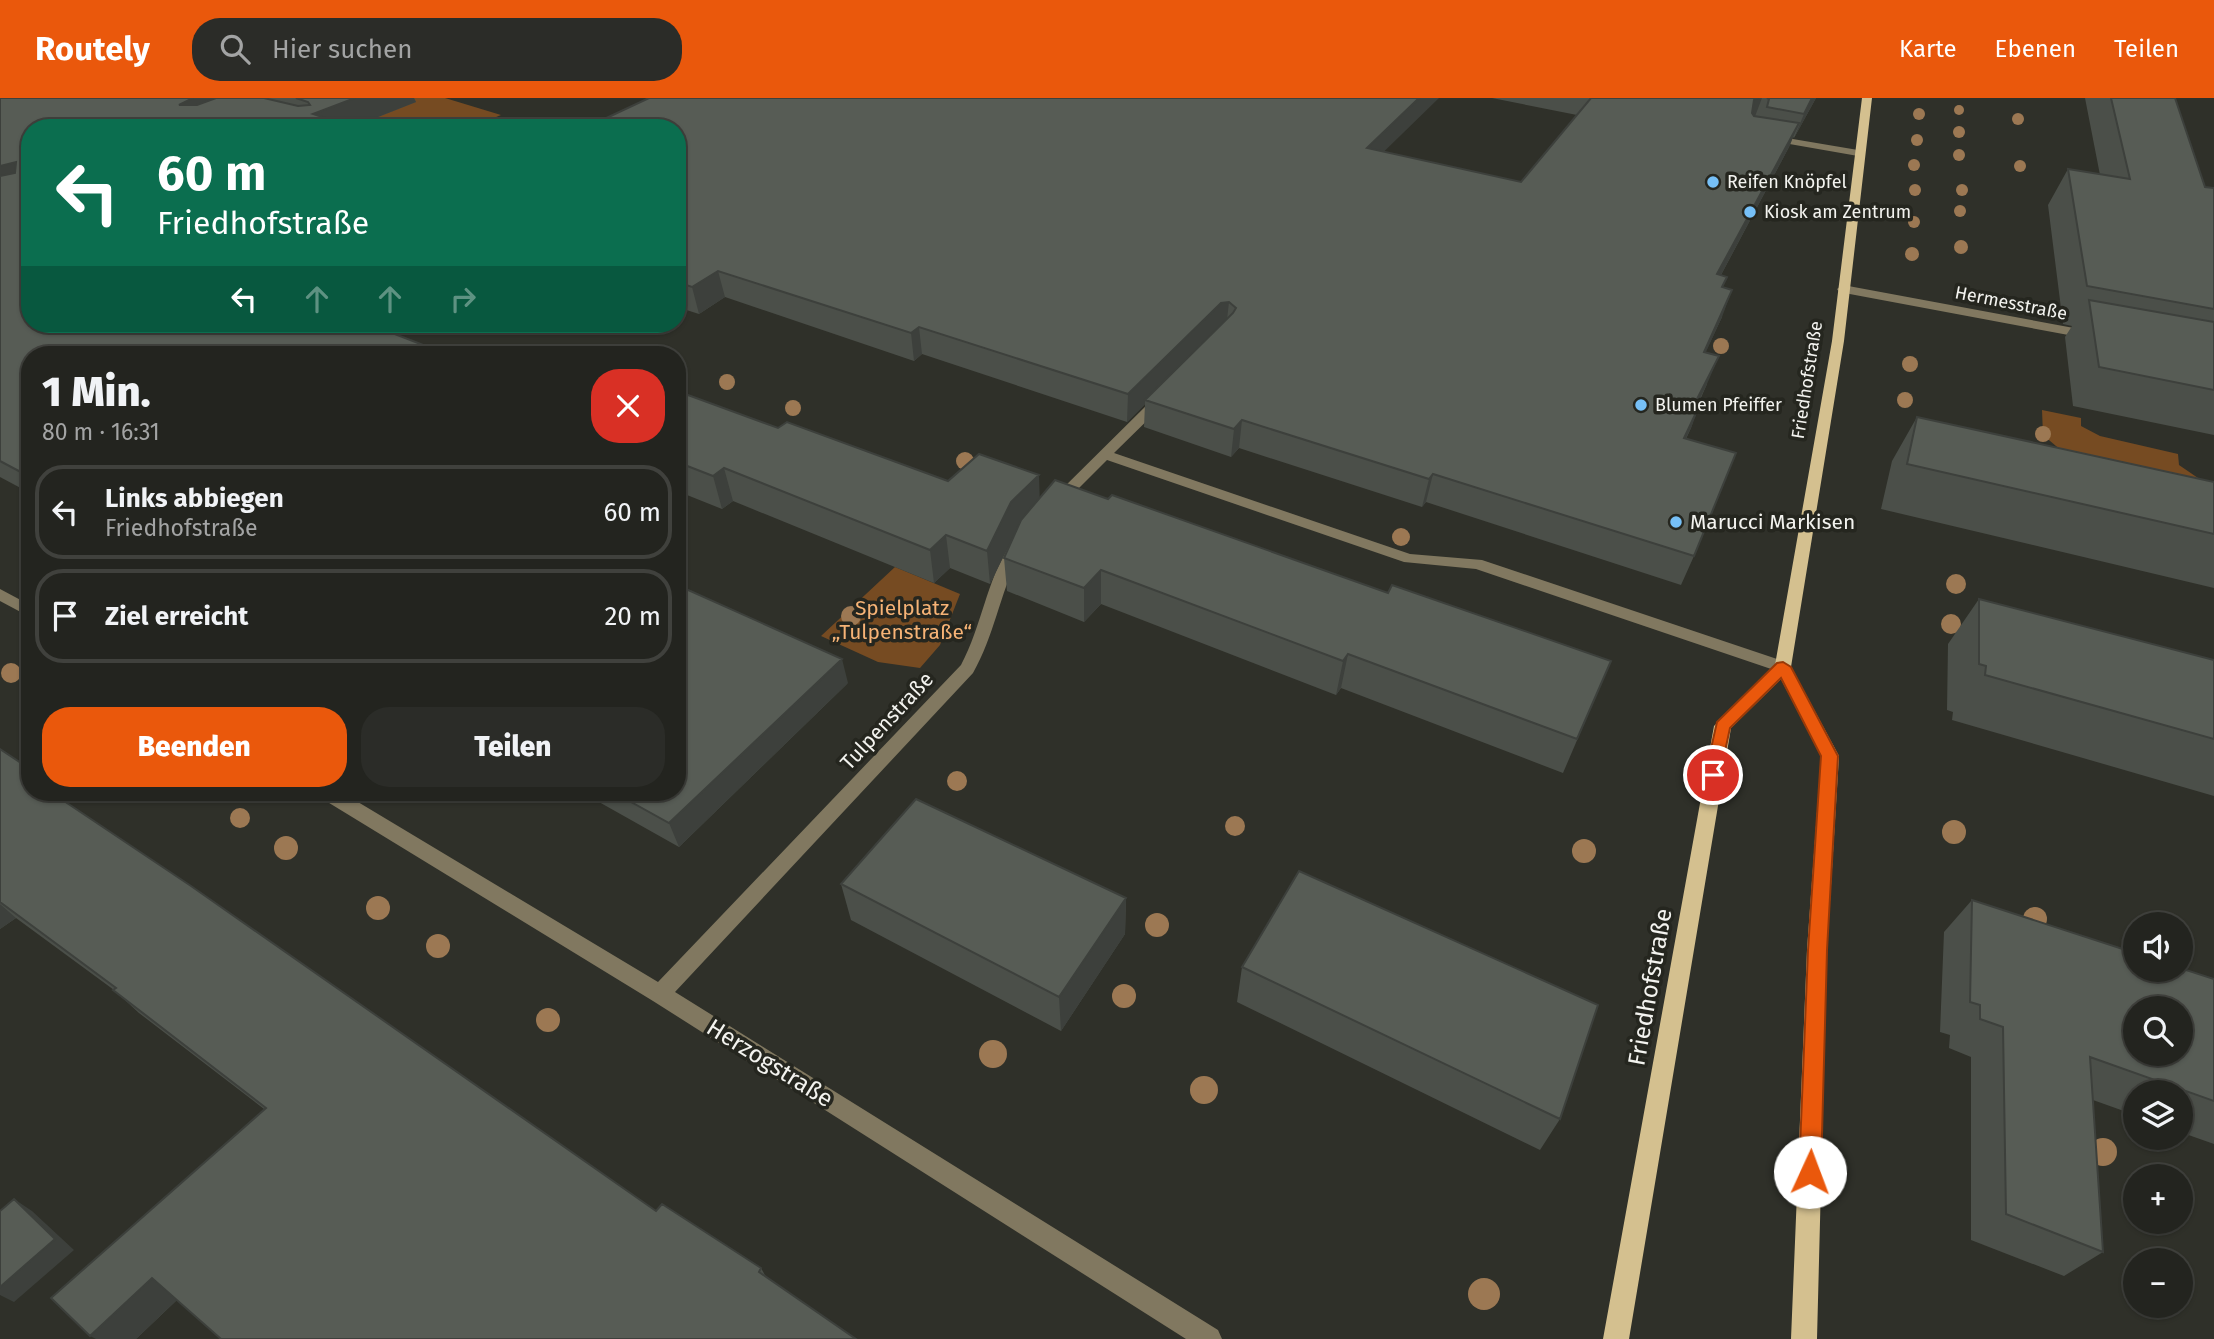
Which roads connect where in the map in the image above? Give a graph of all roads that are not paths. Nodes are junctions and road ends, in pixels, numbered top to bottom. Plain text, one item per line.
1 (1867, 98) edge
2 (1762, 137) edge
3 (1858, 153) junction
4 (1843, 289) junction
5 (2105, 338) edge
6 (1170, 391) edge
7 (1105, 455) junction
8 (1048, 511) edge
9 (1030, 529) edge
10 (0, 594) edge
11 (21, 607) edge
12 (1783, 667) junction
13 (341, 801) edge
14 (660, 994) junction
15 (1209, 1339) edge
16 (1616, 1339) edge
17 (1804, 1339) edge

1 - 3 main road, Friedhofstraße
2 - 3 street
3 - 4 main road, Friedhofstraße
4 - 5 street, Hermesstraße
4 - 12 main road, Friedhofstraße
6 - 7 street
7 - 8 street
7 - 12 street
9 - 14 street, Tulpenstraße
10 - 11 street
12 - 16 main road, Friedhofstraße
12 - 17 main road
13 - 14 street, Herzogstraße
14 - 15 street, Herzogstraße

